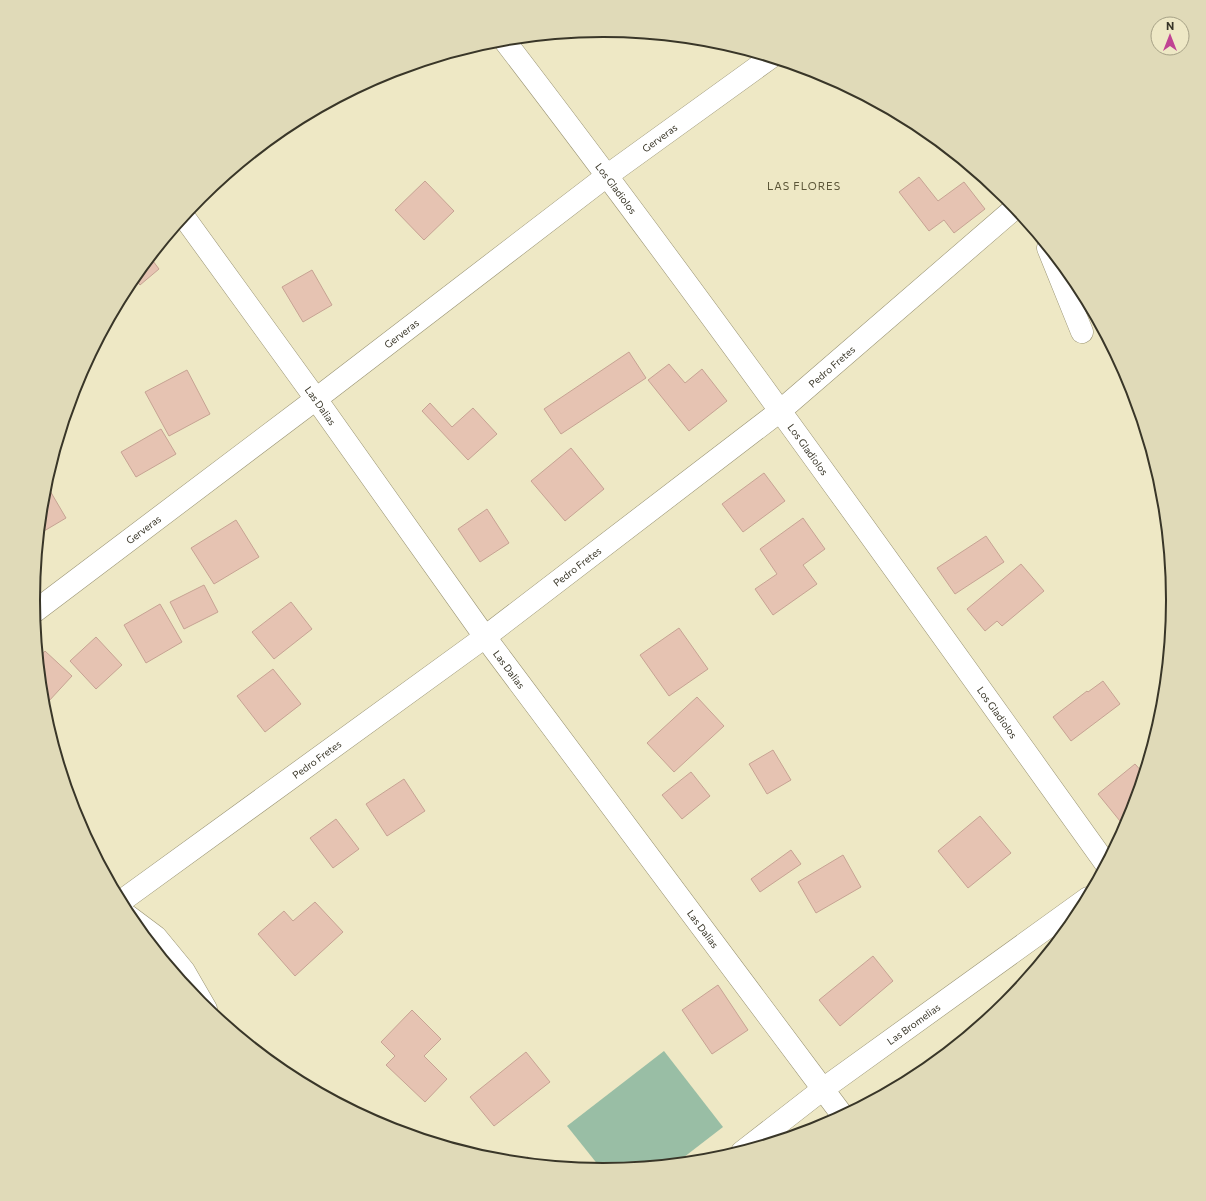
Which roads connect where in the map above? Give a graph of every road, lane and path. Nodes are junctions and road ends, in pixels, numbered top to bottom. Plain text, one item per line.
1 (508, 45) edge
2 (766, 61) edge
3 (608, 175) junction
4 (1011, 212) edge
5 (187, 221) edge
6 (1054, 262) edge
7 (1082, 332) dead end
8 (316, 399) junction
9 (780, 410) junction
10 (40, 607) edge
11 (485, 637) junction
12 (1103, 860) edge
13 (125, 899) edge
14 (1077, 906) edge
15 (145, 928) edge
16 (193, 987) edge
17 (823, 1089) junction
18 (840, 1112) edge
19 (752, 1144) edge

1 - 3 street, Los Gladiolos
2 - 3 street, Gerveras
3 - 8 street, Gerveras
3 - 9 street, Los Gladiolos
4 - 9 street, Pedro Fretes
5 - 8 street, Las Dalias
6 - 7 street
8 - 10 street, Gerveras
8 - 11 street, Las Dalias
9 - 11 street, Pedro Fretes
9 - 12 street, Los Gladiolos
11 - 13 street, Pedro Fretes
11 - 17 street, Las Dalias
14 - 17 street, Las Bromelias
15 - 16 street
17 - 18 street, Las Dalias
17 - 19 street, Las Bromelias

